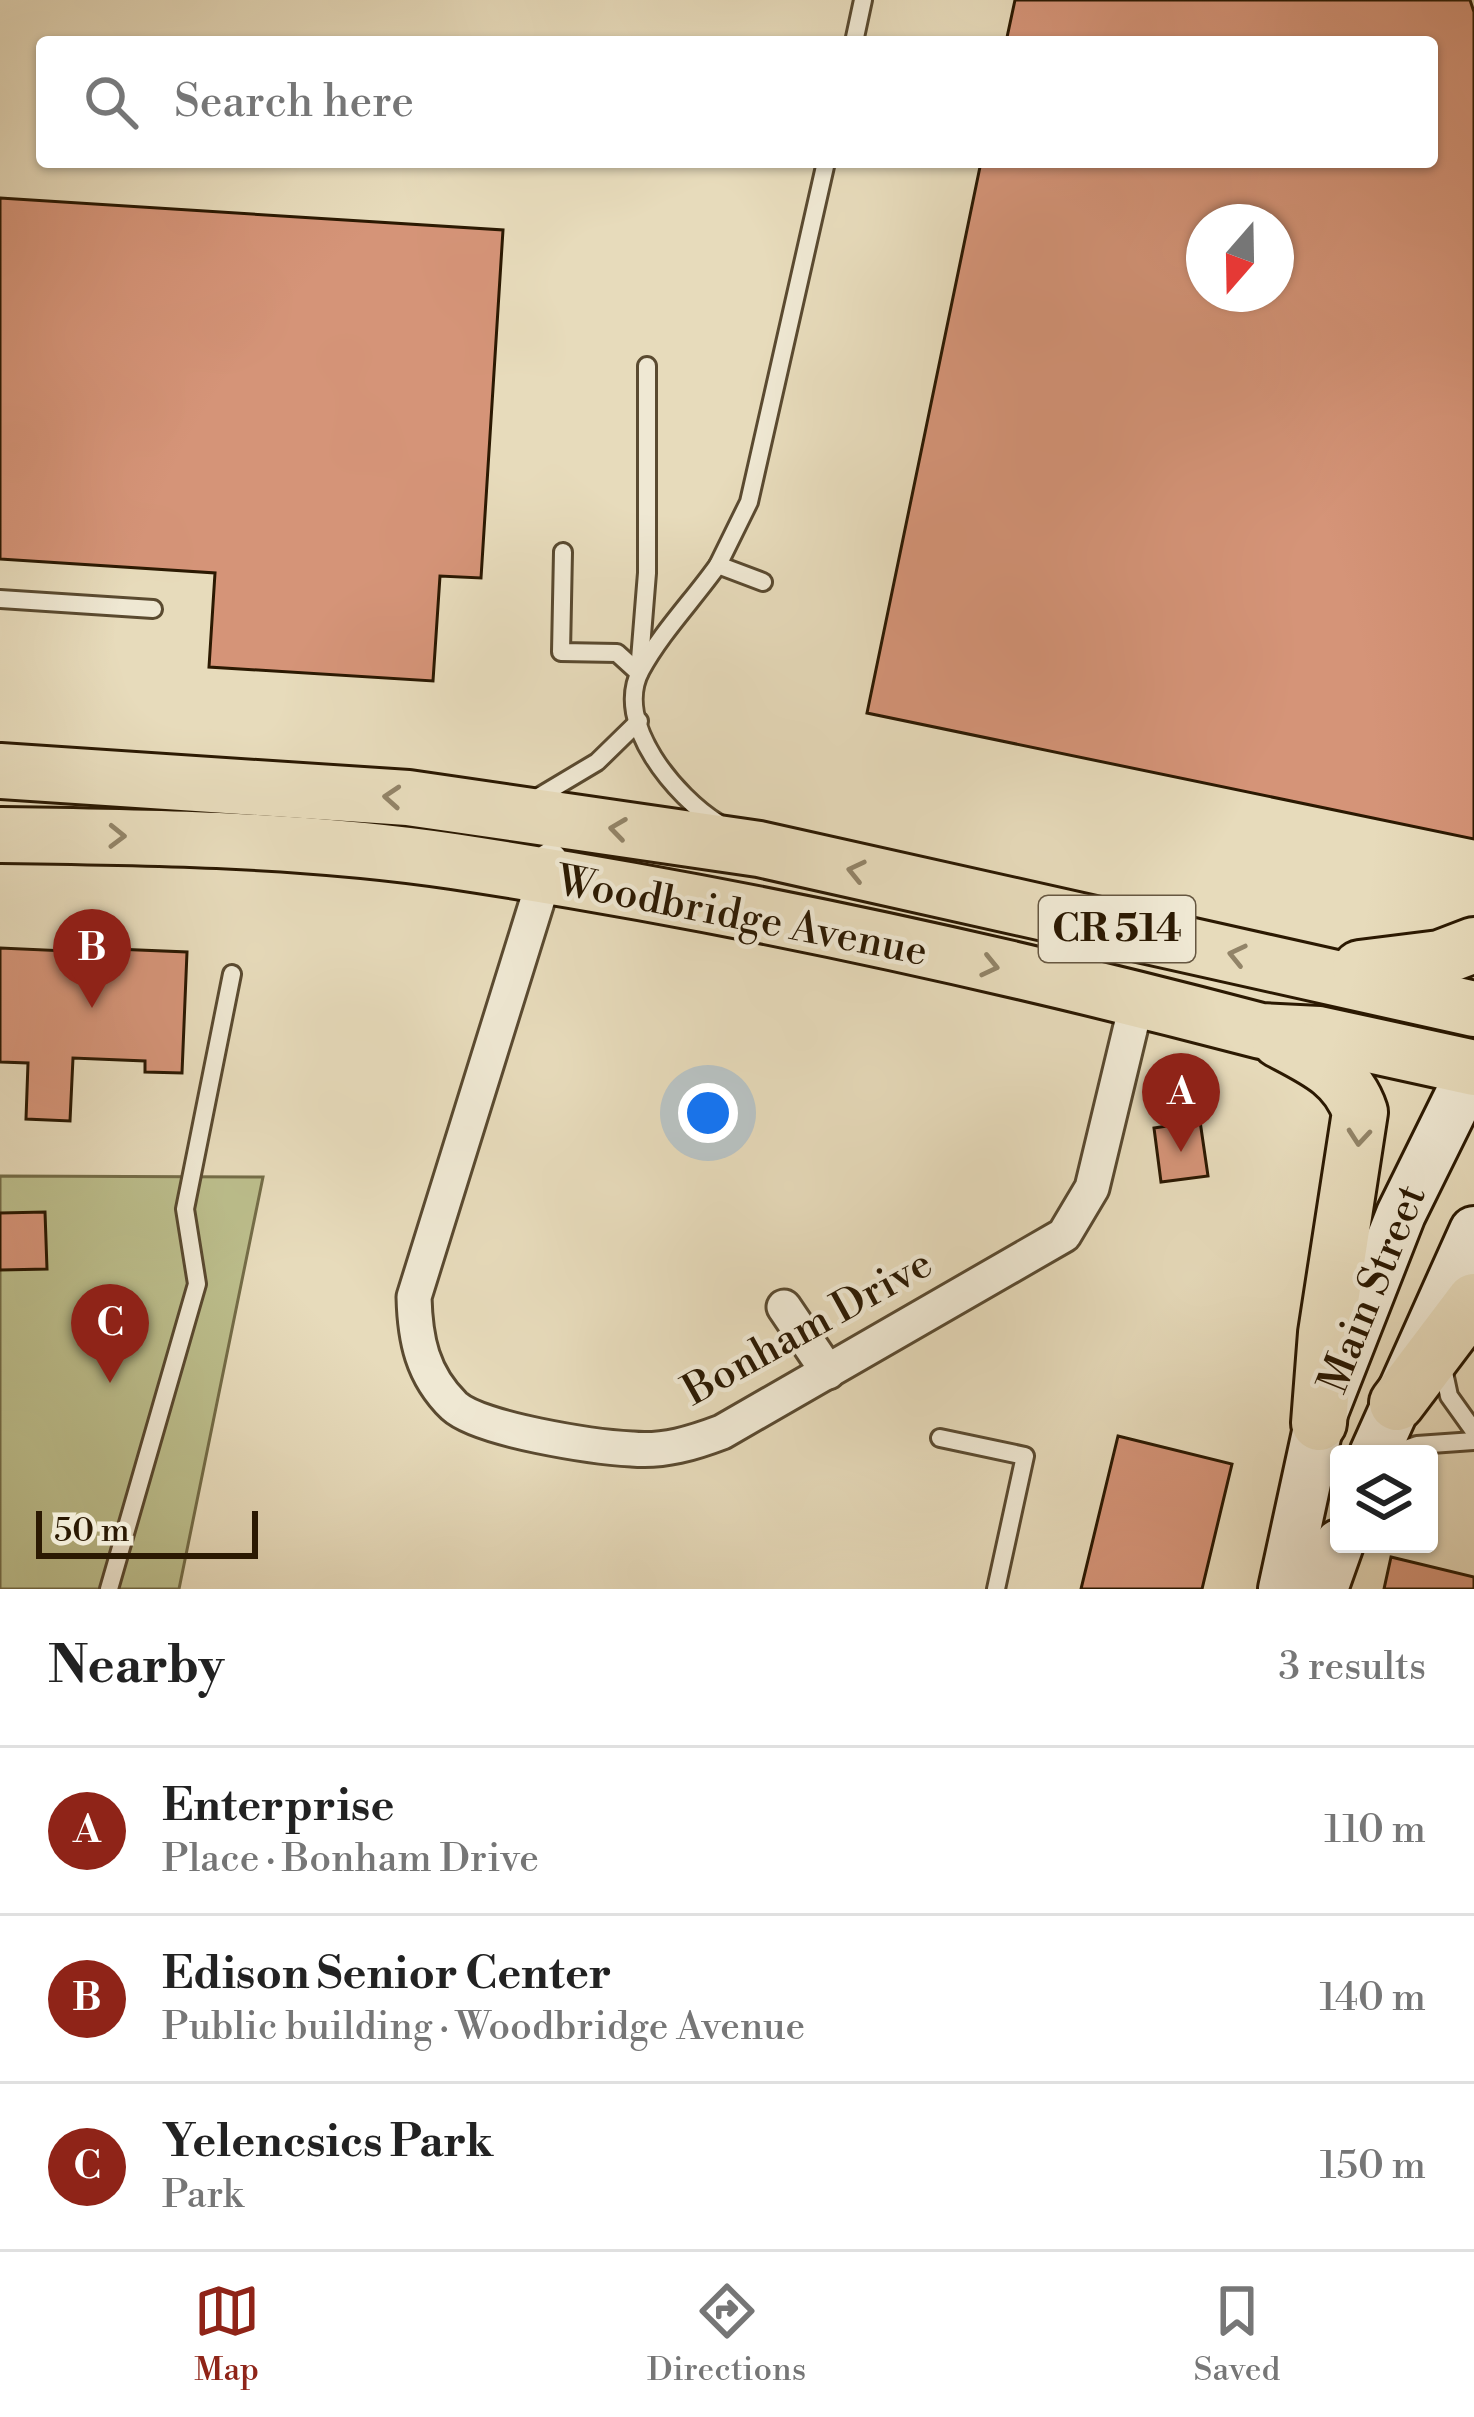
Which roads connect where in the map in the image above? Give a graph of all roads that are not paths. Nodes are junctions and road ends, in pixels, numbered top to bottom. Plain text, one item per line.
1 (863, 0) edge
2 (855, 36) edge
3 (825, 168) edge
4 (647, 366) dead end
5 (563, 552) dead end
6 (718, 565) junction
7 (763, 582) dead end
8 (0, 599) edge
9 (153, 609) dead end
10 (639, 673) junction
11 (640, 722) junction
12 (0, 771) edge
13 (534, 817) junction
14 (0, 835) edge
15 (759, 849) junction
16 (545, 880) junction
17 (1474, 945) edge
18 (1310, 971) junction
19 (232, 974) dead end
20 (1137, 1001) junction
21 (1474, 1009) edge
22 (1261, 1031) junction
23 (1474, 1068) edge
24 (1474, 1231) edge
25 (784, 1307) dead end
26 (1459, 1321) edge
27 (828, 1372) junction
28 (1319, 1423) junction
29 (1394, 1429) edge
30 (1474, 1431) edge
31 (940, 1438) dead end
32 (1474, 1441) edge
33 (1336, 1553) edge
34 (110, 1589) edge
35 (997, 1589) edge
36 (1283, 1589) edge
37 (1323, 1589) edge

1 - 2 lane
3 - 6 lane
4 - 10 lane
5 - 10 lane
6 - 7 lane
6 - 10 lane
8 - 9 lane
10 - 11 lane
11 - 13 lane
11 - 15 lane
13 -> 12 main road, Woodbridge Avenue / CR 514
15 -> 13 main road, Woodbridge Avenue / CR 514
13 - 16 street, Bonham Drive
14 -> 16 main road, Woodbridge Avenue / CR 514
18 -> 15 main road, Woodbridge Avenue / CR 514
16 -> 20 main road, Woodbridge Avenue / CR 514
16 - 27 street, Bonham Drive
17 - 18 main road
18 - 21 main road, Woodbridge Avenue / CR 514
19 - 34 lane
20 - 22 main road, Woodbridge Avenue / CR 514
20 - 27 street, Bonham Drive
22 - 23 main road, Woodbridge Avenue / CR 514
22 -> 28 main road
23 - 28 main road, Main Street
24 - 29 main road, Main Street
25 - 27 street
26 - 29 main road
26 - 30 lane
28 - 36 main road, Main Street
29 - 32 lane
31 - 35 lane
33 - 37 main road

